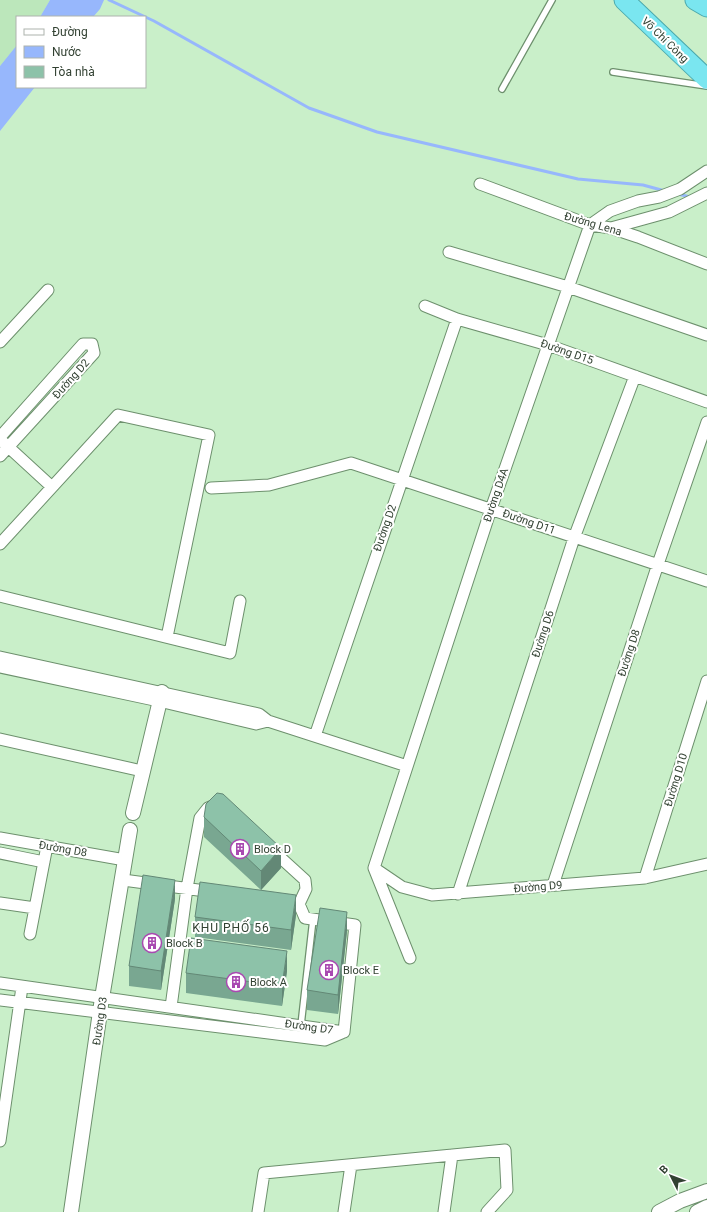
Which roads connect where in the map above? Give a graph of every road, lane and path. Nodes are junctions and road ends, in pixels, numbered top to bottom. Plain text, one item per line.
1 (552, 0) edge
2 (624, 0) edge
3 (695, 0) edge
4 (707, 8) edge
5 (613, 72) dead end
6 (707, 79) edge
7 (707, 86) edge
8 (502, 89) dead end
9 (704, 173) edge
10 (480, 184) dead end
11 (707, 193) edge
12 (590, 225) junction
13 (611, 228) junction
14 (449, 252) dead end
15 (707, 264) edge
16 (568, 287) junction
17 (48, 290) dead end
18 (425, 306) dead end
19 (457, 320) junction
20 (707, 335) edge
21 (0, 342) edge
22 (548, 345) junction
23 (635, 376) junction
24 (707, 402) edge
25 (707, 422) edge
26 (0, 438) edge
27 (9, 447) junction
28 (0, 456) edge
29 (401, 480) junction
30 (52, 487) junction
31 (211, 488) dead end
32 (491, 509) junction
33 (574, 538) junction
34 (0, 544) edge
35 (658, 564) junction
36 (707, 581) edge
37 (0, 596) edge
38 (240, 601) dead end
39 (167, 637) junction
40 (0, 657) edge
41 (0, 667) edge
42 (707, 681) edge
43 (160, 697) junction
44 (314, 736) junction
45 (0, 739) edge
46 (406, 766) junction
47 (142, 771) junction
48 (227, 808) edge
49 (132, 813) dead end
50 (130, 830) dead end
51 (0, 838) edge
52 (260, 839) edge
53 (47, 846) junction
54 (0, 853) edge
55 (125, 860) junction
56 (44, 862) junction
57 (707, 864) edge
58 (374, 868) junction
59 (645, 878) junction
60 (123, 880) junction
61 (553, 885) junction
62 (187, 888) junction
63 (225, 893) edge
64 (458, 894) junction
65 (284, 902) edge
66 (0, 903) edge
67 (299, 904) junction
68 (35, 908) junction
69 (313, 919) junction
70 (30, 934) dead end
71 (410, 958) dead end
72 (0, 984) edge
73 (22, 987) junction
74 (102, 998) junction
75 (0, 1000) edge
76 (21, 1004) junction
77 (171, 1008) junction
78 (101, 1012) junction
79 (301, 1025) junction
80 (344, 1032) junction
81 (0, 1141) edge
82 (452, 1155) junction
83 (351, 1165) junction
84 (707, 1191) edge
85 (707, 1207) edge
86 (71, 1212) edge
87 (258, 1212) edge
88 (344, 1212) edge
89 (444, 1212) edge
90 (487, 1212) edge
91 (659, 1212) edge
92 (697, 1212) edge

1 - 8 lane
2 - 6 highway, Võ Chí Công
3 - 4 highway
5 - 7 lane
9 - 12 street
10 - 12 street, Đường Lena
11 - 13 street
12 - 13 street, Đường Lena
12 - 16 street, Đường D4A
13 - 15 street, Đường Lena
14 - 16 street
16 - 20 street
16 - 22 street, Đường D4A
17 - 21 street
18 - 19 street, Đường D15
19 - 22 street, Đường D15
19 - 29 street, Đường D2
22 - 23 street, Đường D15
22 - 32 street, Đường D4A
23 - 24 street, Đường D15
23 - 33 street, Đường D6
25 - 35 street, Đường D8
26 - 27 street
26 - 27 street, Đường D2
27 - 28 street, Đường D2
27 - 30 street
29 - 31 street, Đường D11
29 - 32 street, Đường D11
29 - 44 street, Đường D2
30 - 34 street
30 - 39 street
32 - 33 street, Đường D11
32 - 46 street, Đường D4A
33 - 35 street, Đường D11
33 - 64 street, Đường D6
35 - 36 street, Đường D11
35 - 61 street, Đường D8
37 - 39 street
38 - 39 street
40 - 43 street
41 - 43 street
42 - 59 street, Đường D10
43 - 44 street
43 - 47 street
44 - 46 street
45 - 47 street
46 - 58 street, Đường D4A
47 - 49 street
48 - 62 street
50 - 55 street, Đường D3
51 - 53 street, Đường D8
52 - 67 street
53 - 55 street, Đường D8
53 - 56 street
54 - 56 street, Đường D8
55 - 60 street, Đường D3
56 - 68 street
57 - 59 street, Đường D9
58 - 64 street, Đường D9
58 - 71 street
59 - 61 street, Đường D9
60 - 62 street
60 - 74 street, Đường D3
61 - 64 street, Đường D9
62 - 63 street
62 - 77 street
65 - 67 street
66 - 68 street
67 - 69 street
68 - 70 street
69 - 79 lane
69 - 80 street
72 - 73 street, Đường D7
73 - 74 street, Đường D7
73 - 76 street
74 - 77 street, Đường D7
74 - 78 street, Đường D3
75 - 76 street, Đường D7
76 - 78 street, Đường D7
76 - 81 street
77 - 79 street, Đường D7
78 - 80 street, Đường D7
78 - 86 street, Đường D3
79 - 80 street, Đường D7
82 - 83 street
82 - 89 street
82 - 90 street
83 - 87 street
83 - 88 street
84 - 91 street
85 - 92 street

